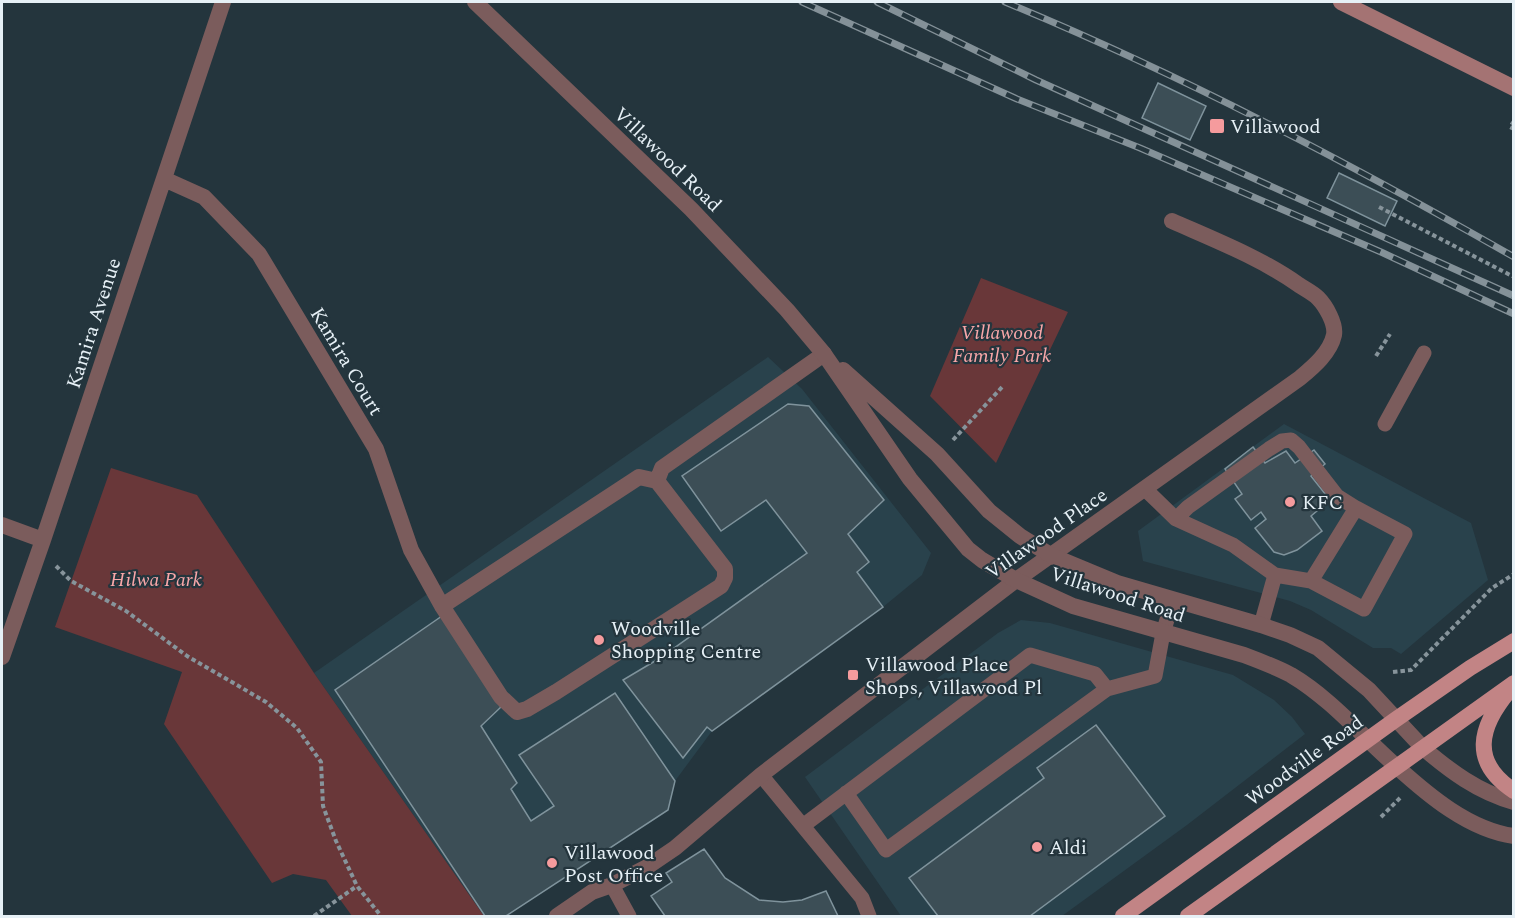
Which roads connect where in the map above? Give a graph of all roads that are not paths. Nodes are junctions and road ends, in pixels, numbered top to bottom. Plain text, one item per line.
1 (223, 2) edge
2 (475, 2) edge
3 (1341, 2) edge
4 (1514, 88) edge
5 (164, 179) junction
6 (1172, 221) dead end
7 (1424, 353) dead end
8 (824, 354) junction
9 (1385, 424) dead end
10 (657, 481) junction
11 (1145, 489) junction
12 (1356, 508) junction
13 (1176, 519) junction
14 (2, 525) edge
15 (43, 540) junction
16 (1052, 556) junction
17 (1275, 575) junction
18 (1016, 580) junction
19 (1311, 581) junction
20 (1173, 600) junction
21 (442, 606) junction
22 (1261, 625) junction
23 (1163, 633) junction
24 (1514, 641) edge
25 (2, 657) edge
26 (1514, 684) edge
27 (1107, 689) junction
28 (1395, 720) junction
29 (1366, 741) junction
30 (1422, 747) junction
31 (1396, 766) junction
32 (761, 775) junction
33 (1514, 791) edge
34 (846, 793) junction
35 (1514, 802) edge
36 (804, 825) junction
37 (1514, 836) edge
38 (612, 885) junction
39 (557, 916) edge
40 (629, 916) edge
41 (869, 916) edge
42 (1123, 916) edge
43 (1188, 916) edge

1 - 5 street, Kamira Avenue
2 - 8 street, Villawood Road
3 - 4 main road
5 - 15 street, Kamira Avenue
5 - 21 street, Kamira Court
6 - 11 street, Villawood Place
7 - 9 lane
8 - 10 street
8 - 16 street, Villawood Road
8 - 18 street, Villawood Road
10 - 21 street
10 - 21 street, Kamira Court
11 - 13 lane
11 - 16 street, Villawood Place
12 - 13 lane
12 - 19 lane
12 - 19 lane
13 - 17 lane
14 - 15 street
15 - 25 street, Kamira Avenue
16 - 18 street, Villawood Place
16 - 20 street, Villawood Road
17 - 19 lane
17 - 22 lane
18 - 23 street, Villawood Road
18 - 32 street, Villawood Place
20 - 22 street, Villawood Road
20 - 23 lane
22 - 28 street, Villawood Road
23 - 27 lane
23 - 29 street, Villawood Road
24 - 28 main road, Woodville Road
26 - 30 main road
26 - 33 main road
27 - 34 lane
27 - 34 lane
28 - 29 main road, Woodville Road
28 - 30 street, Villawood Road
29 - 31 street, Villawood Road
29 - 42 main road, Woodville Road
30 - 31 main road
30 - 35 street, Villawood Road
31 - 37 street, Villawood Road
31 - 43 main road
32 - 36 lane
32 - 38 street, Villawood Place
34 - 36 lane
36 - 41 lane
38 - 39 street, Villawood Place
38 - 40 lane

